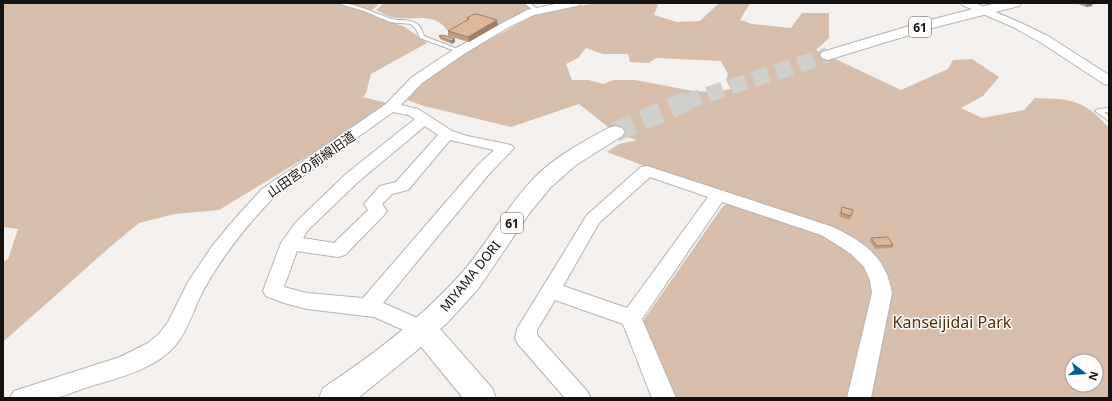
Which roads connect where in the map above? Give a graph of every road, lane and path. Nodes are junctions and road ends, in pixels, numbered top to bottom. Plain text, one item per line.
1 (340, 3) edge
2 (577, 3) edge
3 (966, 3) edge
4 (1014, 3) edge
5 (532, 7) edge
6 (984, 11) junction
7 (460, 51) junction
8 (828, 55) tunnel mouth
9 (1109, 81) edge
10 (391, 107) junction
11 (1109, 110) edge
12 (424, 119) junction
13 (1109, 119) edge
14 (615, 132) tunnel mouth
15 (447, 134) junction
16 (718, 195) junction
17 (290, 243) junction
18 (550, 290) junction
19 (368, 307) junction
20 (631, 318) junction
21 (424, 330) junction
22 (22, 398) edge
23 (334, 398) edge
24 (480, 398) edge
25 (579, 398) edge
26 (664, 398) edge
27 (859, 398) edge

1 - 7 lane
2 - 5 street, 山田宮の前線旧道
3 - 6 street
4 - 6 main road, 61
5 - 7 street, 山田宮の前線旧道
6 - 8 main road, 61
6 - 9 street
7 - 10 street, 山田宮の前線旧道
10 - 12 street
10 - 22 street, 山田宮の前線旧道
11 - 13 lane
12 - 15 street
12 - 17 street
14 - 21 main road, MIYAMA DORI / 61
15 - 17 street
15 - 19 street
16 - 18 street
16 - 20 street
16 - 27 street
17 - 19 street
18 - 20 street
18 - 25 street
19 - 21 street
20 - 26 street
21 - 23 main road, MIYAMA DORI / 61
21 - 24 main road

